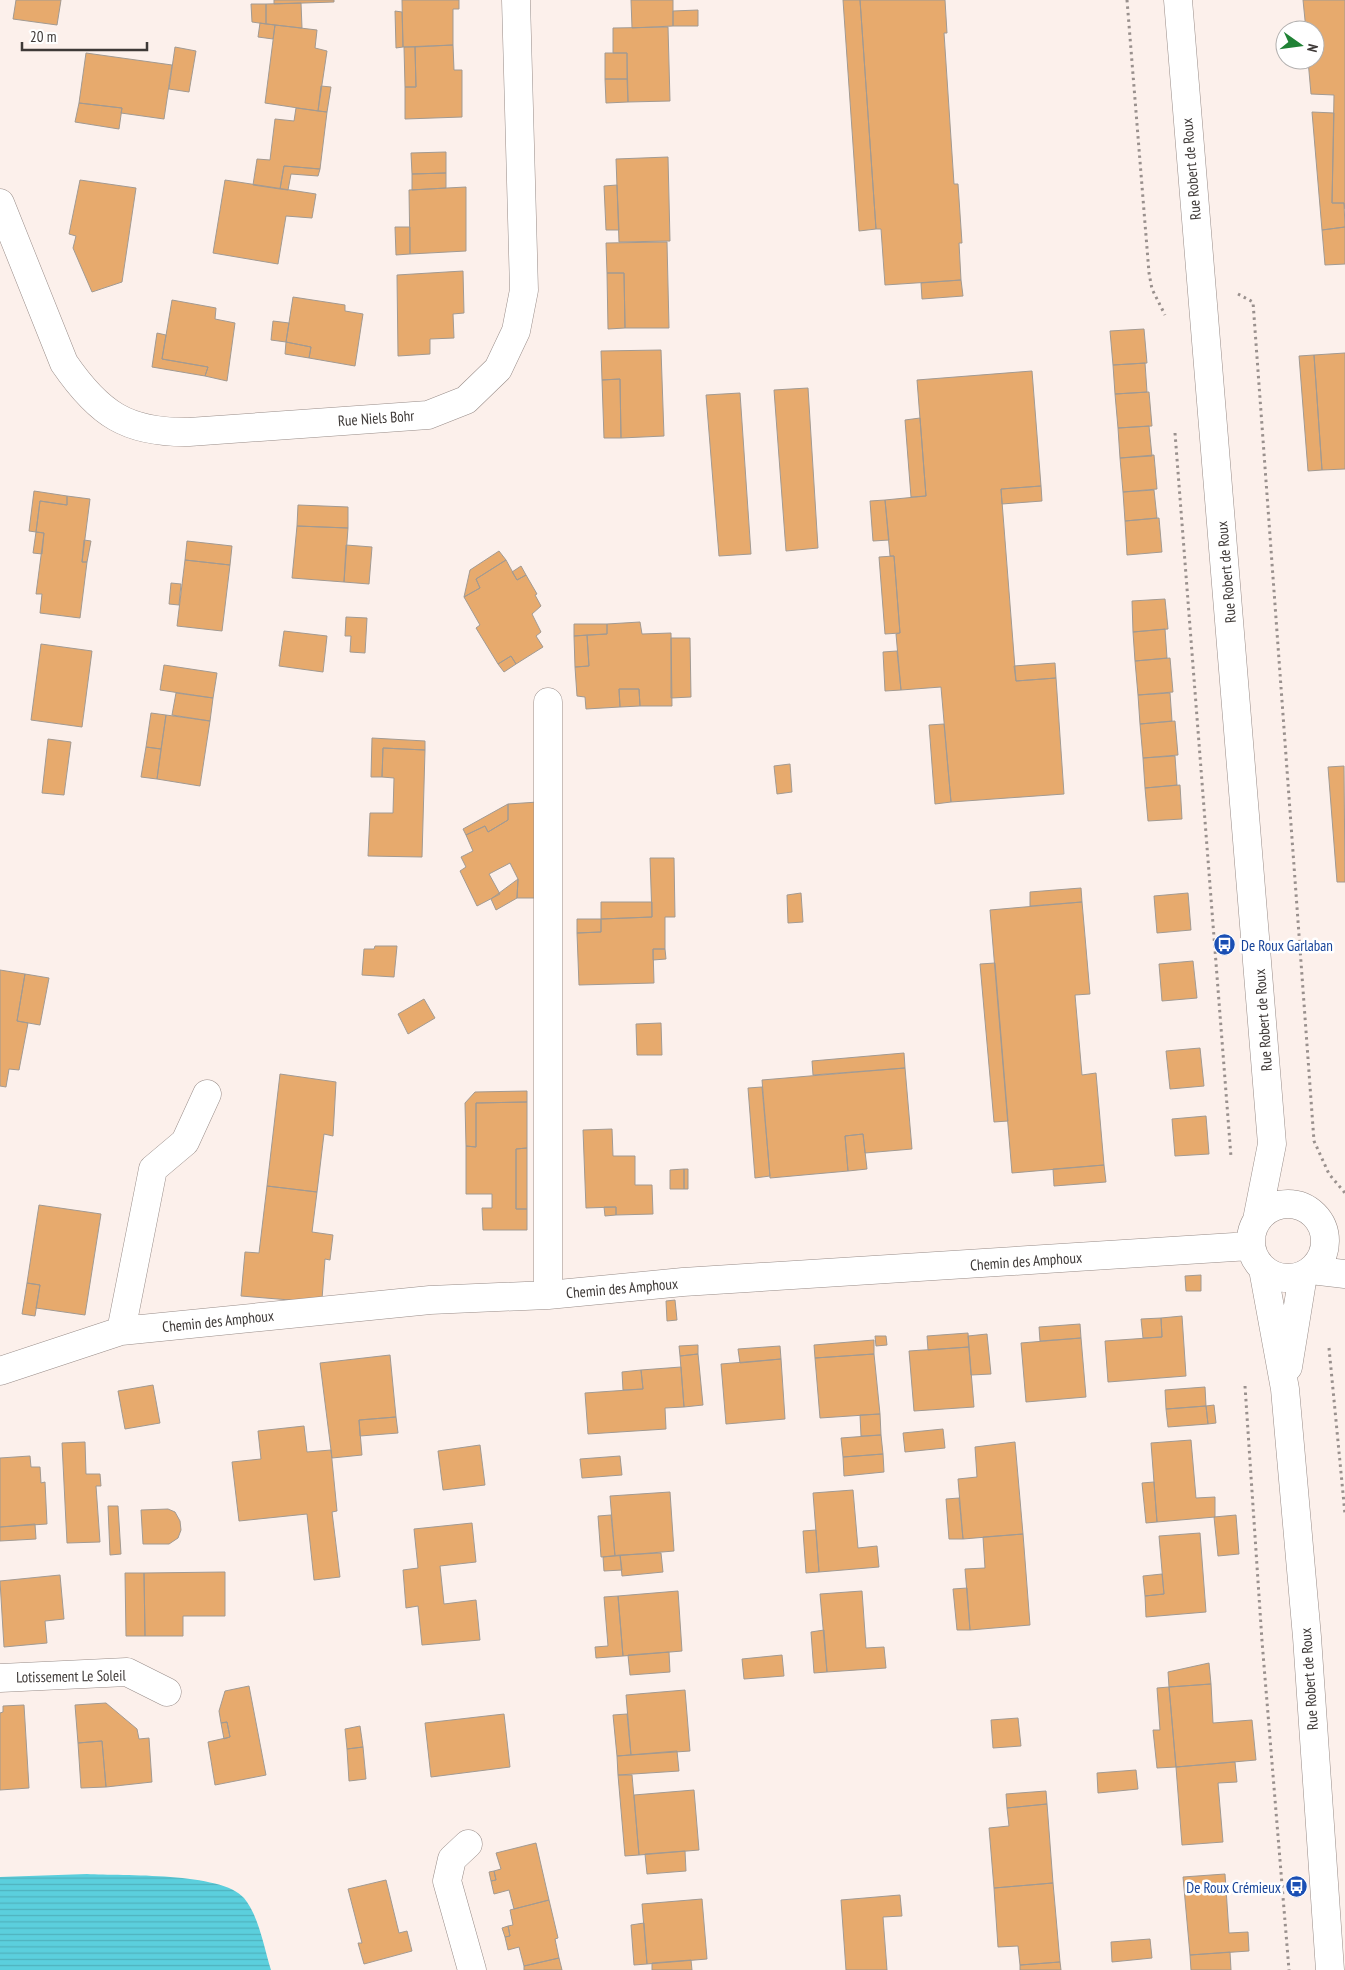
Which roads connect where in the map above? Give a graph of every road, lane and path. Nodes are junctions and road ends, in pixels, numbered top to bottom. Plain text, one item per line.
1 (516, 0) edge
2 (1128, 0) edge
3 (1178, 0) edge
4 (0, 203) edge
5 (1200, 273) junction
6 (1166, 319) dead end
7 (1174, 425) dead end
8 (548, 702) dead end
9 (207, 1094) dead end
10 (1272, 1144) junction
11 (1231, 1161) dead end
12 (1345, 1193) edge
13 (1296, 1205) junction
14 (1257, 1220) junction
15 (1334, 1241) edge
16 (1257, 1258) junction
17 (1307, 1272) junction
18 (1345, 1274) edge
19 (548, 1295) junction
20 (121, 1331) junction
21 (1329, 1347) dead end
22 (0, 1371) edge
23 (1245, 1383) dead end
24 (1285, 1389) junction
25 (1345, 1514) edge
26 (0, 1678) edge
27 (167, 1692) dead end
28 (468, 1844) dead end
29 (472, 1970) edge
30 (1289, 1970) edge
31 (1330, 1970) edge

1 - 4 street, Rue Niels Bohr
2 - 6 path
3 - 5 street, Rue Robert de Roux
5 - 10 street, Rue Robert de Roux
5 - 12 path
7 - 11 path
8 - 19 street
9 - 20 street
10 - 13 street, Rue Robert de Roux
10 - 14 street, Rue Robert de Roux
13 - 14 street
13 - 15 street
14 - 16 street
15 - 17 street
16 - 17 street
16 - 19 street, Chemin des Amphoux
16 - 24 street, Rue Robert de Roux
17 - 18 street
17 - 24 street, Rue Robert de Roux
19 - 20 street, Chemin des Amphoux
20 - 22 street, Chemin des Amphoux
21 - 25 path
23 - 30 path
24 - 31 street, Rue Robert de Roux
26 - 27 street, Lotissement Le Soleil
28 - 29 street

